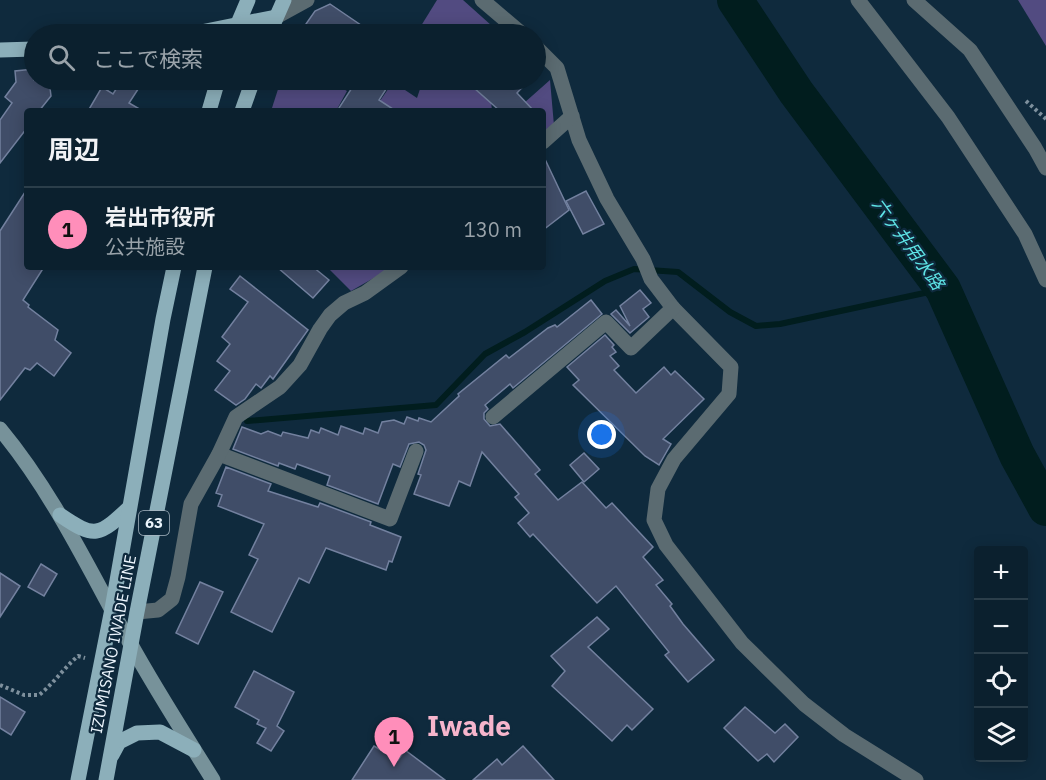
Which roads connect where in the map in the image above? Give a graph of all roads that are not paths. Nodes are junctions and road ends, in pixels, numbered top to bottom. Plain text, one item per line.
1 (248, 0) edge
2 (284, 0) edge
3 (307, 0) edge
4 (482, 0) edge
5 (858, 0) edge
6 (914, 0) edge
7 (276, 17) junction
8 (237, 24) edge
9 (253, 24) edge
10 (273, 24) edge
11 (510, 24) edge
12 (24, 49) edge
13 (0, 50) edge
14 (546, 57) edge
15 (215, 90) edge
16 (249, 90) edge
17 (210, 108) edge
18 (243, 108) edge
19 (572, 116) junction
20 (546, 139) edge
21 (1046, 168) edge
22 (173, 270) edge
23 (205, 270) edge
24 (397, 270) edge
25 (1046, 280) edge
26 (674, 309) junction
27 (493, 417) dead end
28 (0, 429) edge
29 (416, 451) dead end
30 (219, 454) junction
31 (129, 508) junction
32 (60, 515) junction
33 (112, 609) junction
34 (137, 612) junction
35 (131, 645) junction
36 (194, 750) junction
37 (110, 760) junction
38 (78, 780) edge
39 (106, 780) edge
40 (213, 780) edge
41 (916, 780) edge

1 - 8 main road
2 - 7 main road
3 - 7 street
4 - 11 street
5 - 25 street
6 - 21 street
7 - 9 main road
7 - 10 main road
12 - 13 main road
14 - 19 street
15 - 17 main road
16 - 18 main road
19 - 20 street
19 - 26 street
22 - 31 main road, IZUMISANO IWADE LINE / 63
23 - 34 main road, IZUMISANO IWADE LINE / 63
24 - 30 street
26 - 27 street
26 - 41 street
28 - 32 main road
29 - 30 street
30 - 34 street
31 - 32 main road
31 - 33 main road, IZUMISANO IWADE LINE / 63
32 - 33 main road
33 - 35 main road
33 - 38 main road, IZUMISANO IWADE LINE / 63
34 - 35 main road, IZUMISANO IWADE LINE / 63
35 - 36 main road
35 - 37 main road, IZUMISANO IWADE LINE / 63
36 - 37 main road
36 - 40 main road
37 - 39 main road, IZUMISANO IWADE LINE / 63

